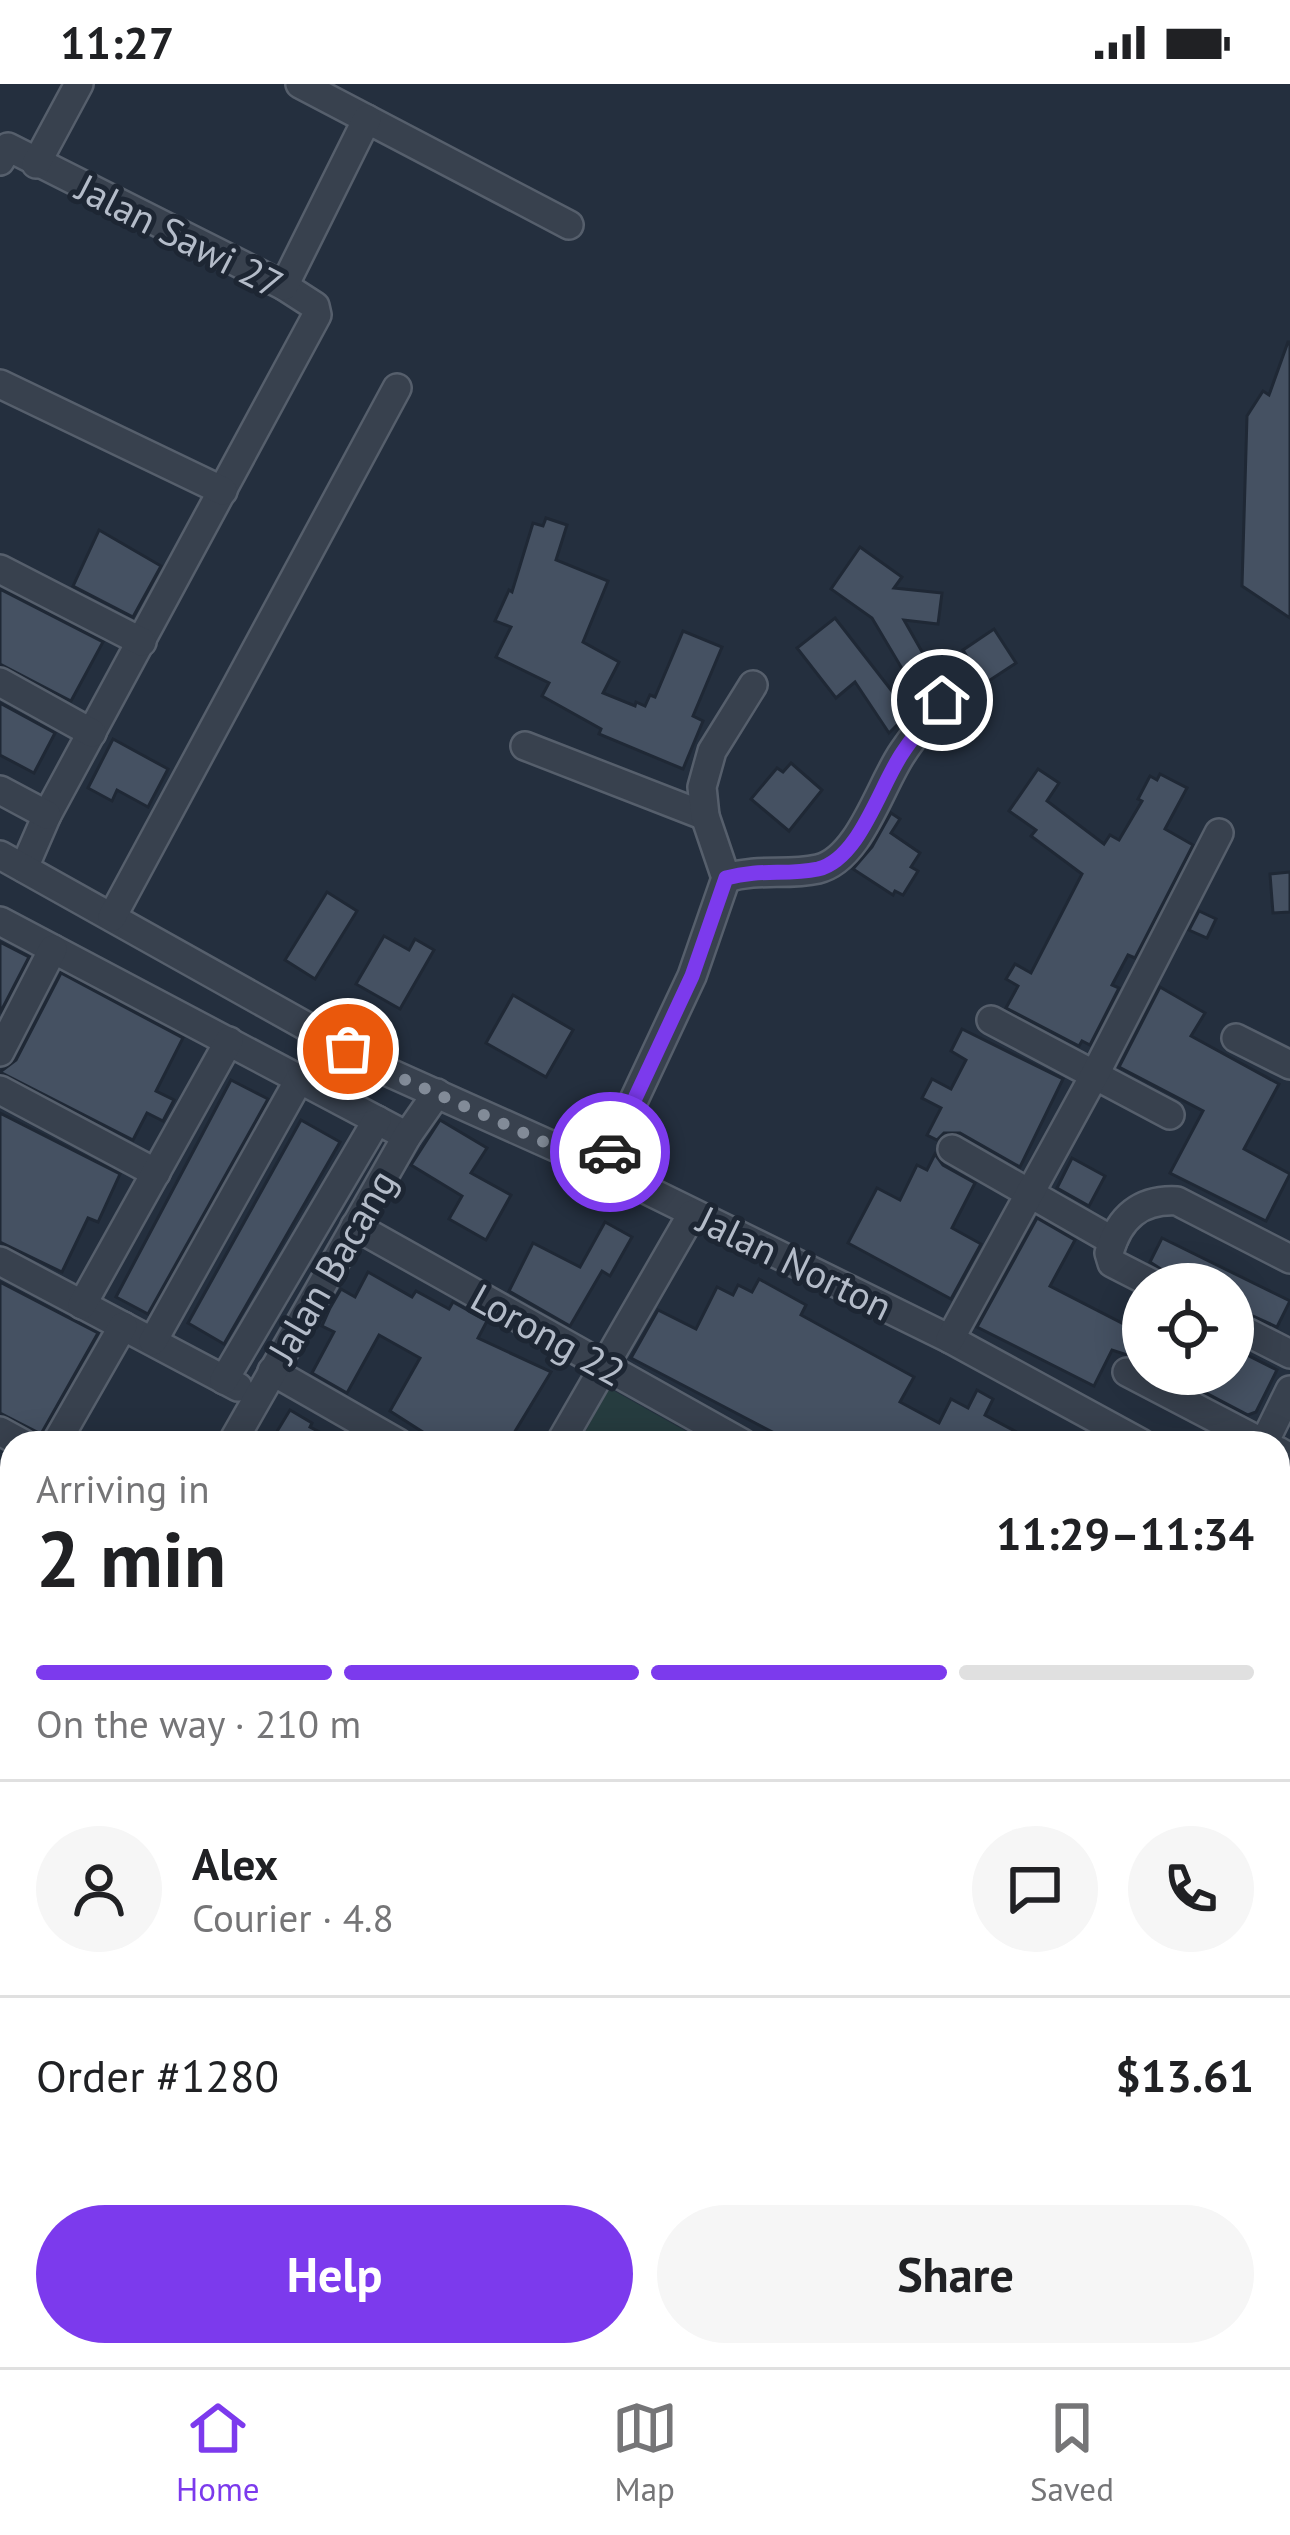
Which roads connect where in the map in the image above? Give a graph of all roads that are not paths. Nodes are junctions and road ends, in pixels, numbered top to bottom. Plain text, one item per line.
1 (79, 84) edge
2 (300, 84) edge
3 (363, 84) edge
4 (358, 114) junction
5 (2, 150) edge
6 (36, 164) junction
7 (569, 225) dead end
8 (284, 286) junction
9 (0, 384) edge
10 (397, 388) dead end
11 (223, 491) junction
12 (0, 569) edge
13 (142, 642) junction
14 (0, 682) edge
15 (753, 685) dead end
16 (942, 700) dead end
17 (92, 733) junction
18 (525, 746) dead end
19 (0, 790) edge
20 (47, 815) junction
21 (704, 816) junction
22 (1219, 833) dead end
23 (12, 862) edge
24 (726, 878) junction
25 (112, 917) junction
26 (0, 921) edge
27 (53, 949) junction
28 (991, 1020) dead end
29 (1236, 1038) dead end
30 (229, 1041) junction
31 (0, 1052) edge
32 (1290, 1065) edge
33 (1094, 1076) junction
34 (300, 1078) junction
35 (0, 1090) edge
36 (437, 1093) junction
37 (1170, 1115) dead end
38 (377, 1120) junction
39 (407, 1136) junction
40 (952, 1149) dead end
41 (602, 1168) junction
42 (156, 1173) junction
43 (1030, 1194) junction
44 (692, 1214) junction
45 (355, 1226) junction
46 (1112, 1252) junction
47 (1290, 1259) edge
48 (0, 1262) edge
49 (1126, 1263) edge
50 (82, 1305) junction
51 (123, 1326) junction
52 (1254, 1336) edge
53 (950, 1339) junction
54 (153, 1341) junction
55 (1290, 1354) edge
56 (604, 1366) junction
57 (272, 1371) junction
58 (224, 1379) junction
59 (1290, 1390) edge
60 (1171, 1395) edge
61 (257, 1397) junction
62 (63, 1431) edge
63 (239, 1431) edge
64 (377, 1431) edge
65 (567, 1431) edge
66 (720, 1431) edge
67 (1109, 1431) edge
68 (1241, 1431) edge
69 (1270, 1431) edge

1 - 6 street
2 - 4 street
3 - 4 street
4 - 7 street
4 - 8 street
5 - 6 street, Jalan Sawi 27
6 - 8 street, Jalan Sawi 27
8 - 11 street, Jalan Sawi 27
9 - 11 street
10 - 25 street
11 - 13 street
12 - 13 street
13 - 17 street
14 - 17 street
15 - 21 street
16 - 24 street
17 - 20 street
18 - 21 street
19 - 20 street
20 - 23 street
21 - 24 street
22 - 33 street
23 - 25 street, Jalan Norton
24 - 41 street
25 - 36 street, Jalan Norton
26 - 27 street
27 - 30 street
27 - 31 street
28 - 33 street
29 - 32 street
30 - 34 street
30 - 42 street
33 - 37 street
33 - 43 street
34 - 38 street
34 - 54 street
35 - 42 street
36 - 39 street, Jalan Bacang
36 - 41 street, Jalan Norton
38 - 39 street
38 - 58 street
39 - 45 street, Jalan Bacang
40 - 43 street
41 - 44 street, Jalan Norton
42 - 50 street
43 - 46 street
43 - 53 street
44 - 53 street, Jalan Norton
44 - 56 street
45 - 56 street, Lorong 22
45 - 57 street, Jalan Bacang
46 - 47 street
46 - 49 street
48 - 50 street
50 - 51 street
51 - 54 street
51 - 62 street
52 - 55 street
53 - 67 street, Jalan Norton
54 - 58 street
56 - 65 street
56 - 66 street, Lorong 22
57 - 61 street, Jalan Bacang
57 - 64 street
58 - 61 street
59 - 69 street
60 - 68 street
61 - 63 street, Jalan Bacang

